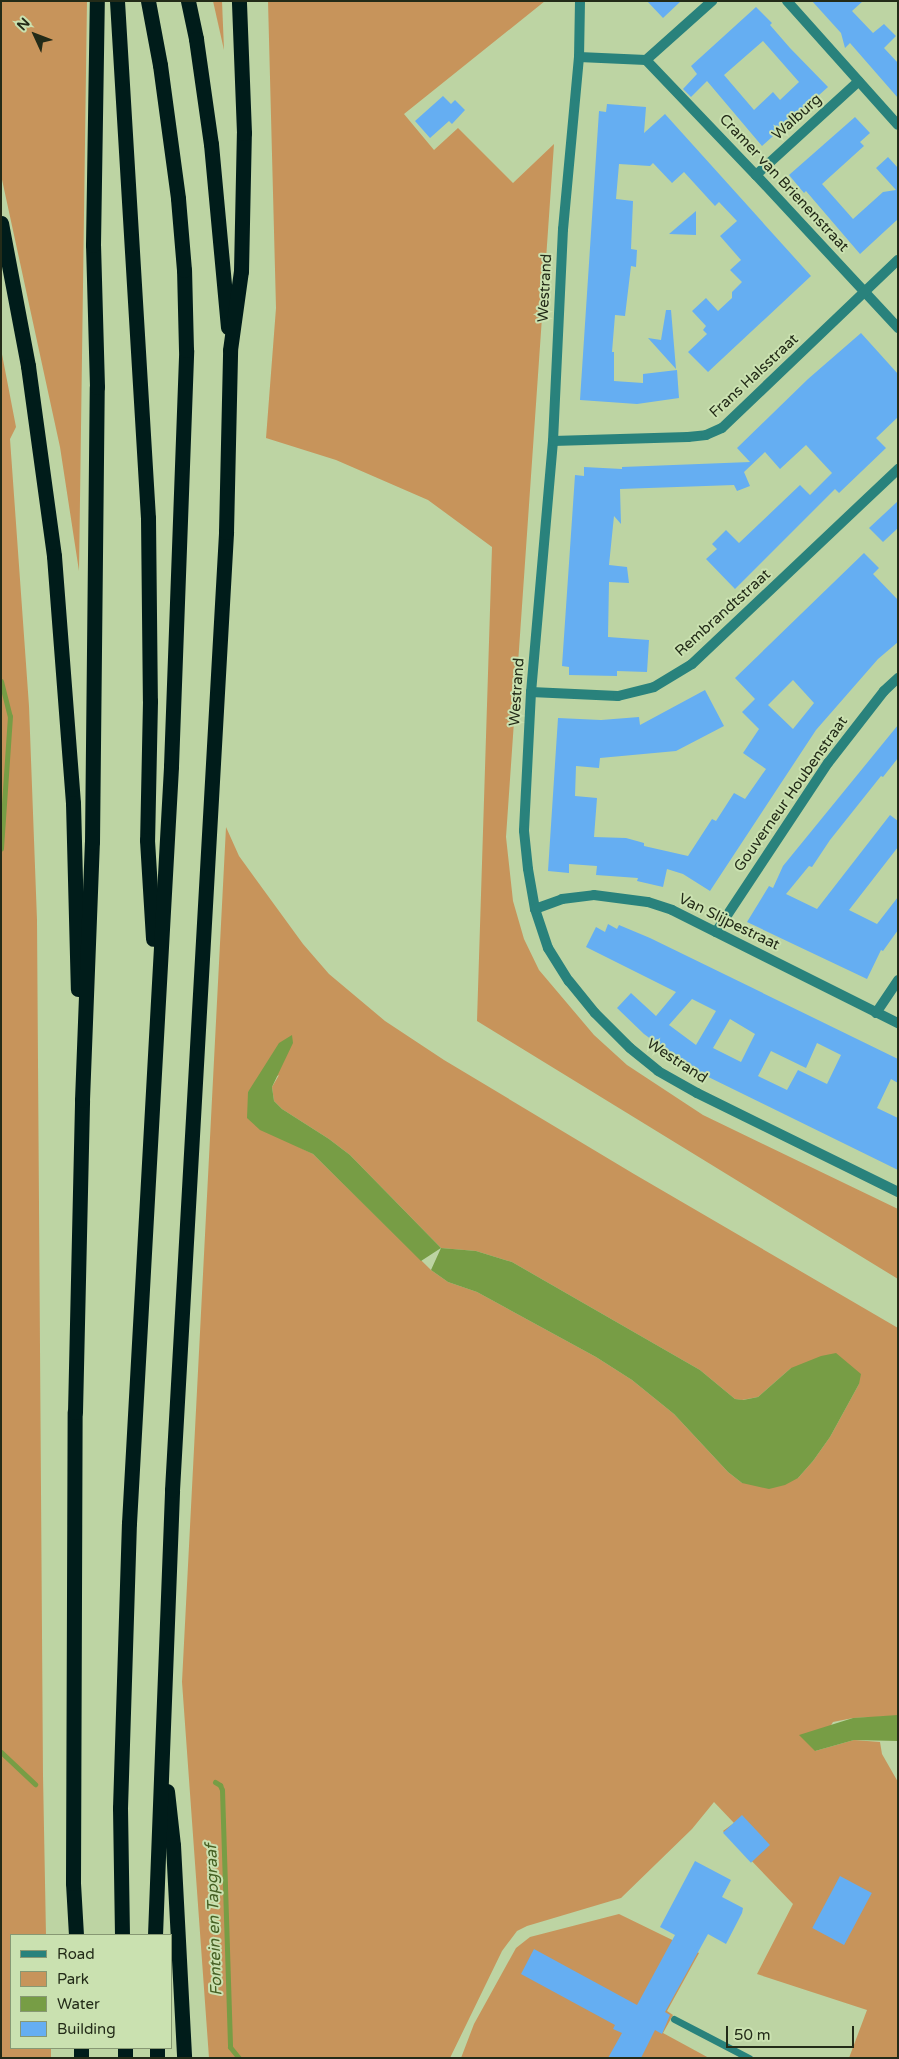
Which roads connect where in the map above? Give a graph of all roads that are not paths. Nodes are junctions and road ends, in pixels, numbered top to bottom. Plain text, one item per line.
1 (97, 1) edge
2 (117, 1) edge
3 (188, 1) edge
4 (239, 1) edge
5 (580, 1) edge
6 (712, 1) edge
7 (786, 1) edge
8 (149, 6) edge
9 (578, 57) junction
10 (646, 60) junction
11 (859, 81) junction
12 (898, 125) edge
13 (756, 175) junction
14 (1, 223) edge
15 (3, 241) edge
16 (898, 260) edge
17 (865, 291) junction
18 (898, 328) edge
19 (230, 350) junction
20 (553, 441) junction
21 (898, 469) edge
22 (898, 678) edge
23 (531, 692) junction
24 (535, 909) junction
25 (716, 932) junction
26 (898, 980) edge
27 (876, 1013) junction
28 (157, 1015) junction
29 (898, 1023) edge
30 (82, 1100) junction
31 (898, 1192) edge
32 (162, 1750) junction
33 (76, 1934) edge
34 (122, 1934) edge
35 (155, 1934) edge
36 (674, 2019) dead end
37 (184, 2058) edge
38 (749, 2058) edge

1 - 30 highway
2 - 28 highway
3 - 19 highway
4 - 19 highway
5 - 9 street, Westrand
6 - 10 street
7 - 11 street
8 - 28 highway
9 - 10 street
9 - 20 street, Westrand
10 - 13 street, Cramer van Brienenstraat
11 - 12 street
11 - 13 street, Walburg
13 - 17 street, Cramer van Brienenstraat
14 - 15 highway
15 - 30 highway
16 - 17 street
17 - 18 street, Cramer van Brienenstraat
17 - 20 street, Frans Halsstraat
19 - 32 highway
20 - 23 street, Westrand
21 - 23 street, Rembrandtstraat
22 - 25 street, Gouverneur Houbenstraat
23 - 24 street, Westrand
24 - 25 street, Van Slijpestraat
24 - 31 street, Westrand
25 - 27 street, Van Slijpestraat
26 - 27 street
27 - 29 street, Van Slijpestraat
28 - 34 highway
30 - 33 highway
32 - 35 highway
32 - 37 highway
36 - 38 lane

